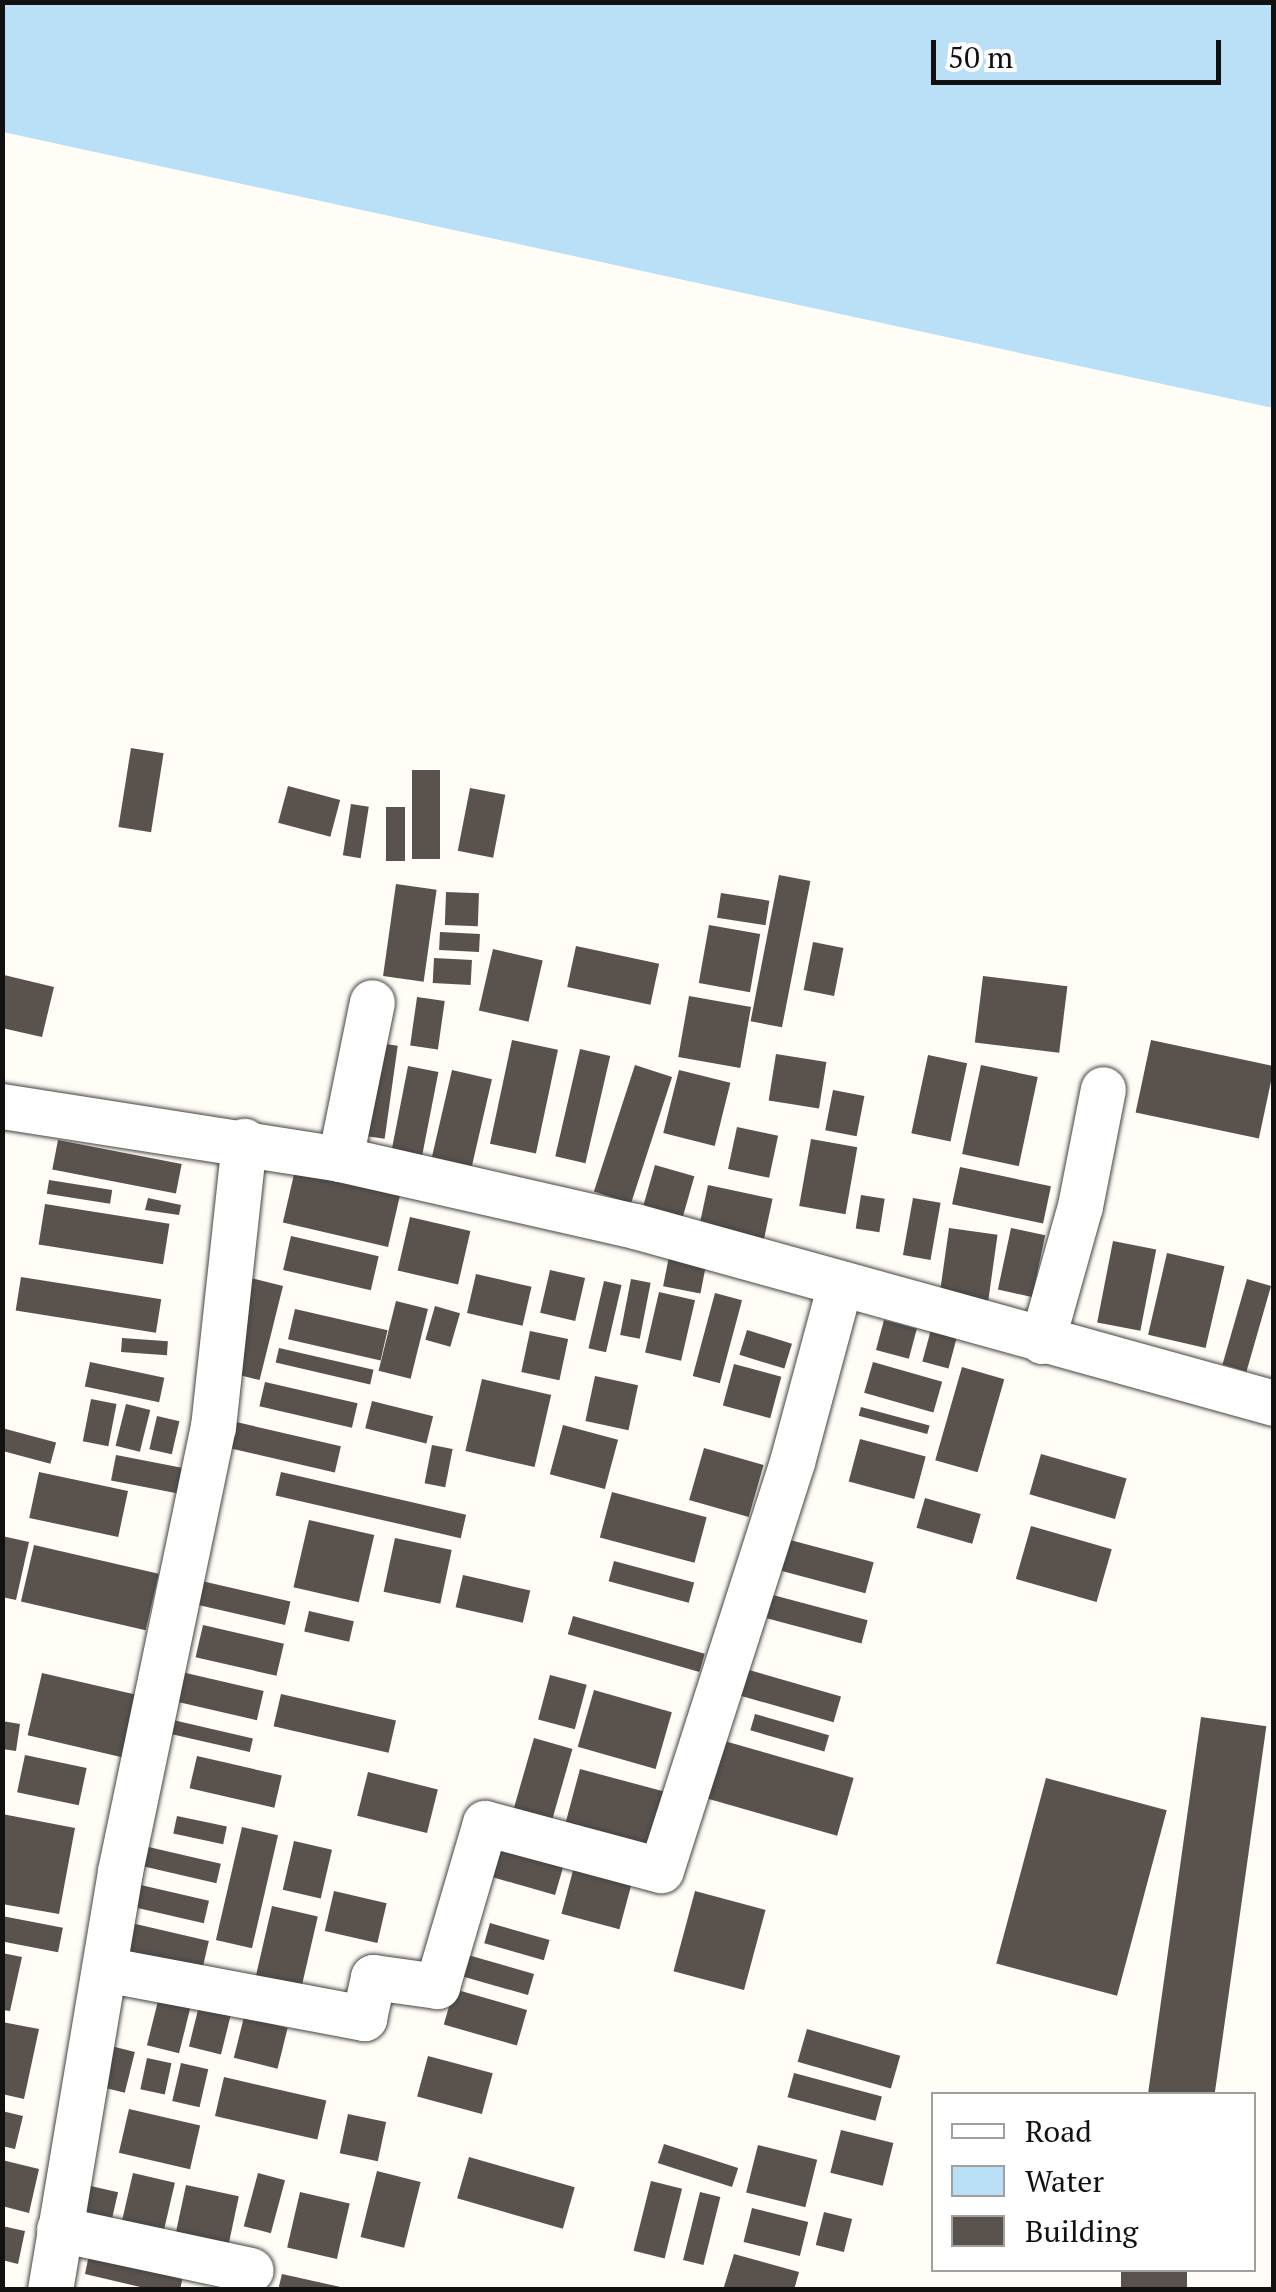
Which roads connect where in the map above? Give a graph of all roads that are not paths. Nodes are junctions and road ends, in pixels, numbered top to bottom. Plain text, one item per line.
1 (372, 1002) dead end
2 (1103, 1089) dead end
3 (2, 1106) edge
4 (244, 1141) junction
5 (340, 1159) junction
6 (840, 1284) junction
7 (1042, 1342) junction
8 (1274, 1403) edge
9 (104, 1969) junction
10 (59, 2230) junction
11 (251, 2270) dead end
12 (50, 2290) edge

1 - 5 street
2 - 7 street
3 - 4 street
4 - 5 street
4 - 9 street
5 - 6 street
6 - 7 street
6 - 9 street
7 - 8 street
9 - 10 street
10 - 11 street
10 - 12 street

